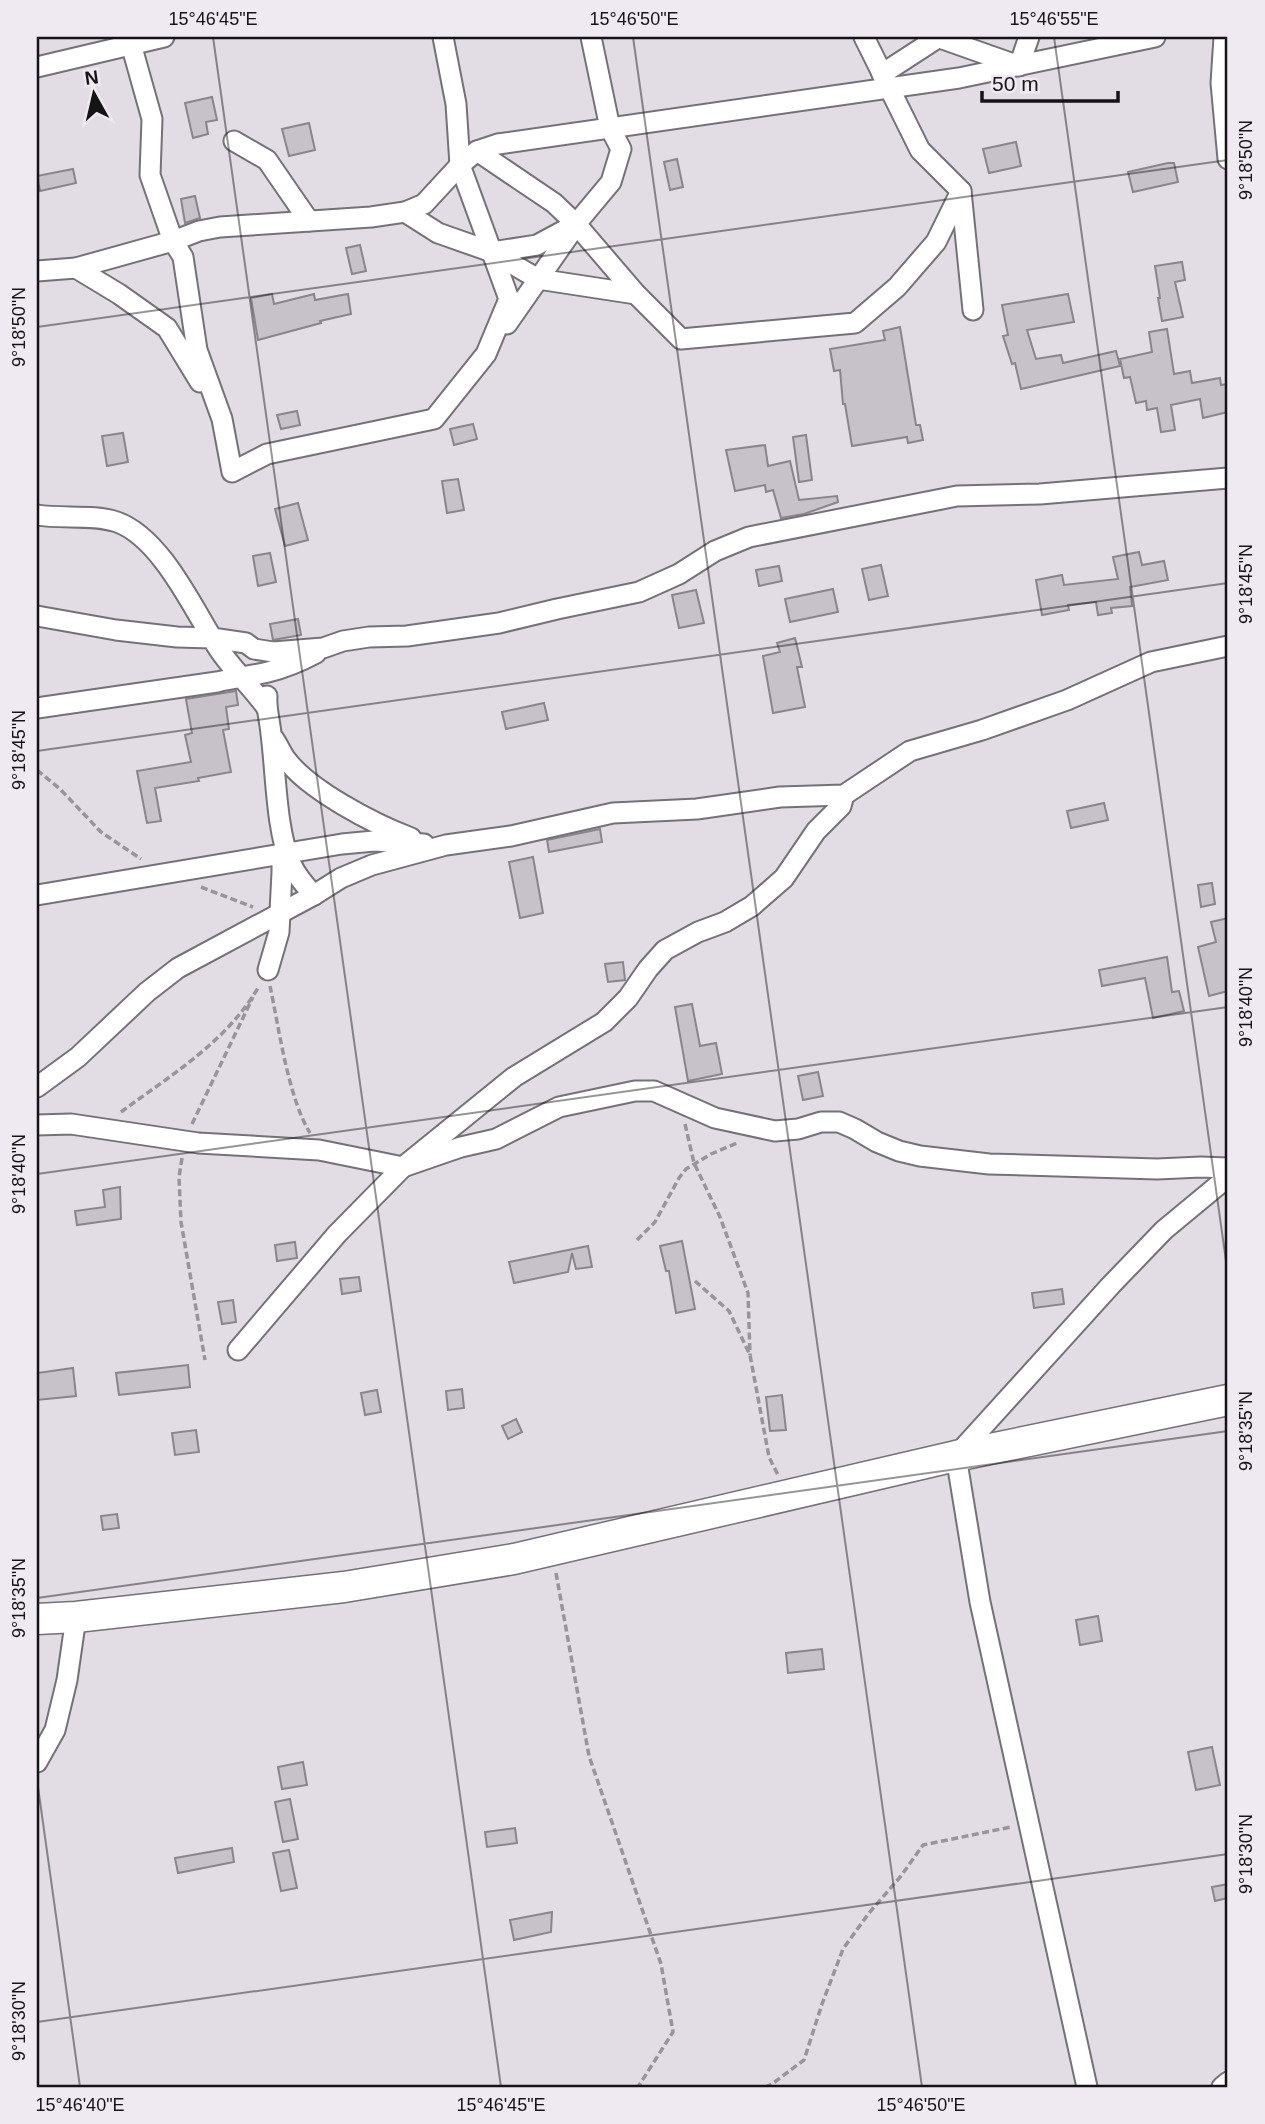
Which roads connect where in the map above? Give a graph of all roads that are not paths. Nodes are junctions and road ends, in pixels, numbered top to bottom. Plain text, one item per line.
1 (164, 37) edge
2 (443, 37) edge
3 (591, 37) edge
4 (864, 37) edge
5 (938, 37) edge
6 (1029, 37) edge
7 (1155, 37) edge
8 (1224, 37) edge
9 (131, 44) junction
10 (1019, 66) junction
11 (37, 67) edge
12 (885, 81) junction
13 (610, 128) junction
14 (234, 141) dead end
15 (477, 151) junction
16 (1228, 159) edge
17 (460, 165) junction
18 (961, 191) junction
19 (405, 212) junction
20 (309, 221) junction
21 (576, 224) junction
22 (173, 241) junction
23 (492, 252) junction
24 (40, 268) edge
25 (76, 268) junction
26 (538, 279) junction
27 (636, 294) junction
28 (973, 310) dead end
29 (486, 354) junction
30 (222, 419) junction
31 (1228, 478) edge
32 (37, 515) edge
33 (37, 617) edge
34 (212, 638) junction
35 (1228, 646) edge
36 (323, 648) junction
37 (254, 649) junction
38 (266, 673) junction
39 (241, 676) junction
40 (37, 708) edge
41 (266, 708) junction
42 (271, 733) junction
43 (844, 795) junction
44 (446, 845) junction
45 (283, 854) junction
46 (37, 895) edge
47 (314, 895) junction
48 (279, 914) junction
49 (268, 970) road end
50 (37, 1087) edge
51 (37, 1125) edge
52 (403, 1167) junction
53 (1228, 1168) edge
54 (1228, 1177) edge
55 (238, 1350) dead end
56 (1228, 1400) edge
57 (956, 1456) junction
58 (76, 1617) junction
59 (37, 1619) edge
60 (37, 1762) edge
61 (1228, 2082) edge
62 (1087, 2087) edge
63 (1223, 2087) edge

1 - 9 street
2 - 17 street
3 - 13 street
4 - 12 street
5 - 10 street
5 - 12 street
6 - 10 street
7 - 10 street
8 - 16 street
9 - 11 street
9 - 22 street
10 - 12 street
12 - 13 street
12 - 18 street
13 - 15 street
13 - 21 street
14 - 20 street
15 - 17 street
15 - 21 street
17 - 19 street
17 - 23 street
18 - 27 street
18 - 28 street
19 - 20 street
19 - 23 street
20 - 22 street
21 - 23 street
21 - 26 street
21 - 27 street
22 - 25 street
22 - 30 street
23 - 26 street
23 - 29 street
24 - 25 street
25 - 30 street
26 - 27 street
26 - 29 street
29 - 30 street
31 - 36 street
32 - 34 street
33 - 34 street
34 - 37 street
34 - 39 street
35 - 43 street
36 - 37 street
36 - 38 street
37 - 38 street
38 - 39 street
38 - 41 street
39 - 40 street
39 - 41 street
41 - 42 street
42 - 44 street
42 - 45 street
43 - 44 street
43 - 52 street
44 - 45 street
44 - 47 street
45 - 46 street
45 - 47 street
45 - 48 street
47 - 48 street
48 - 49 street
48 - 50 street
51 - 52 street
52 - 53 street
52 - 55 street
54 - 57 street
56 - 57 main road
57 - 58 main road
57 - 62 street
58 - 59 main road
58 - 60 street
61 - 63 street

